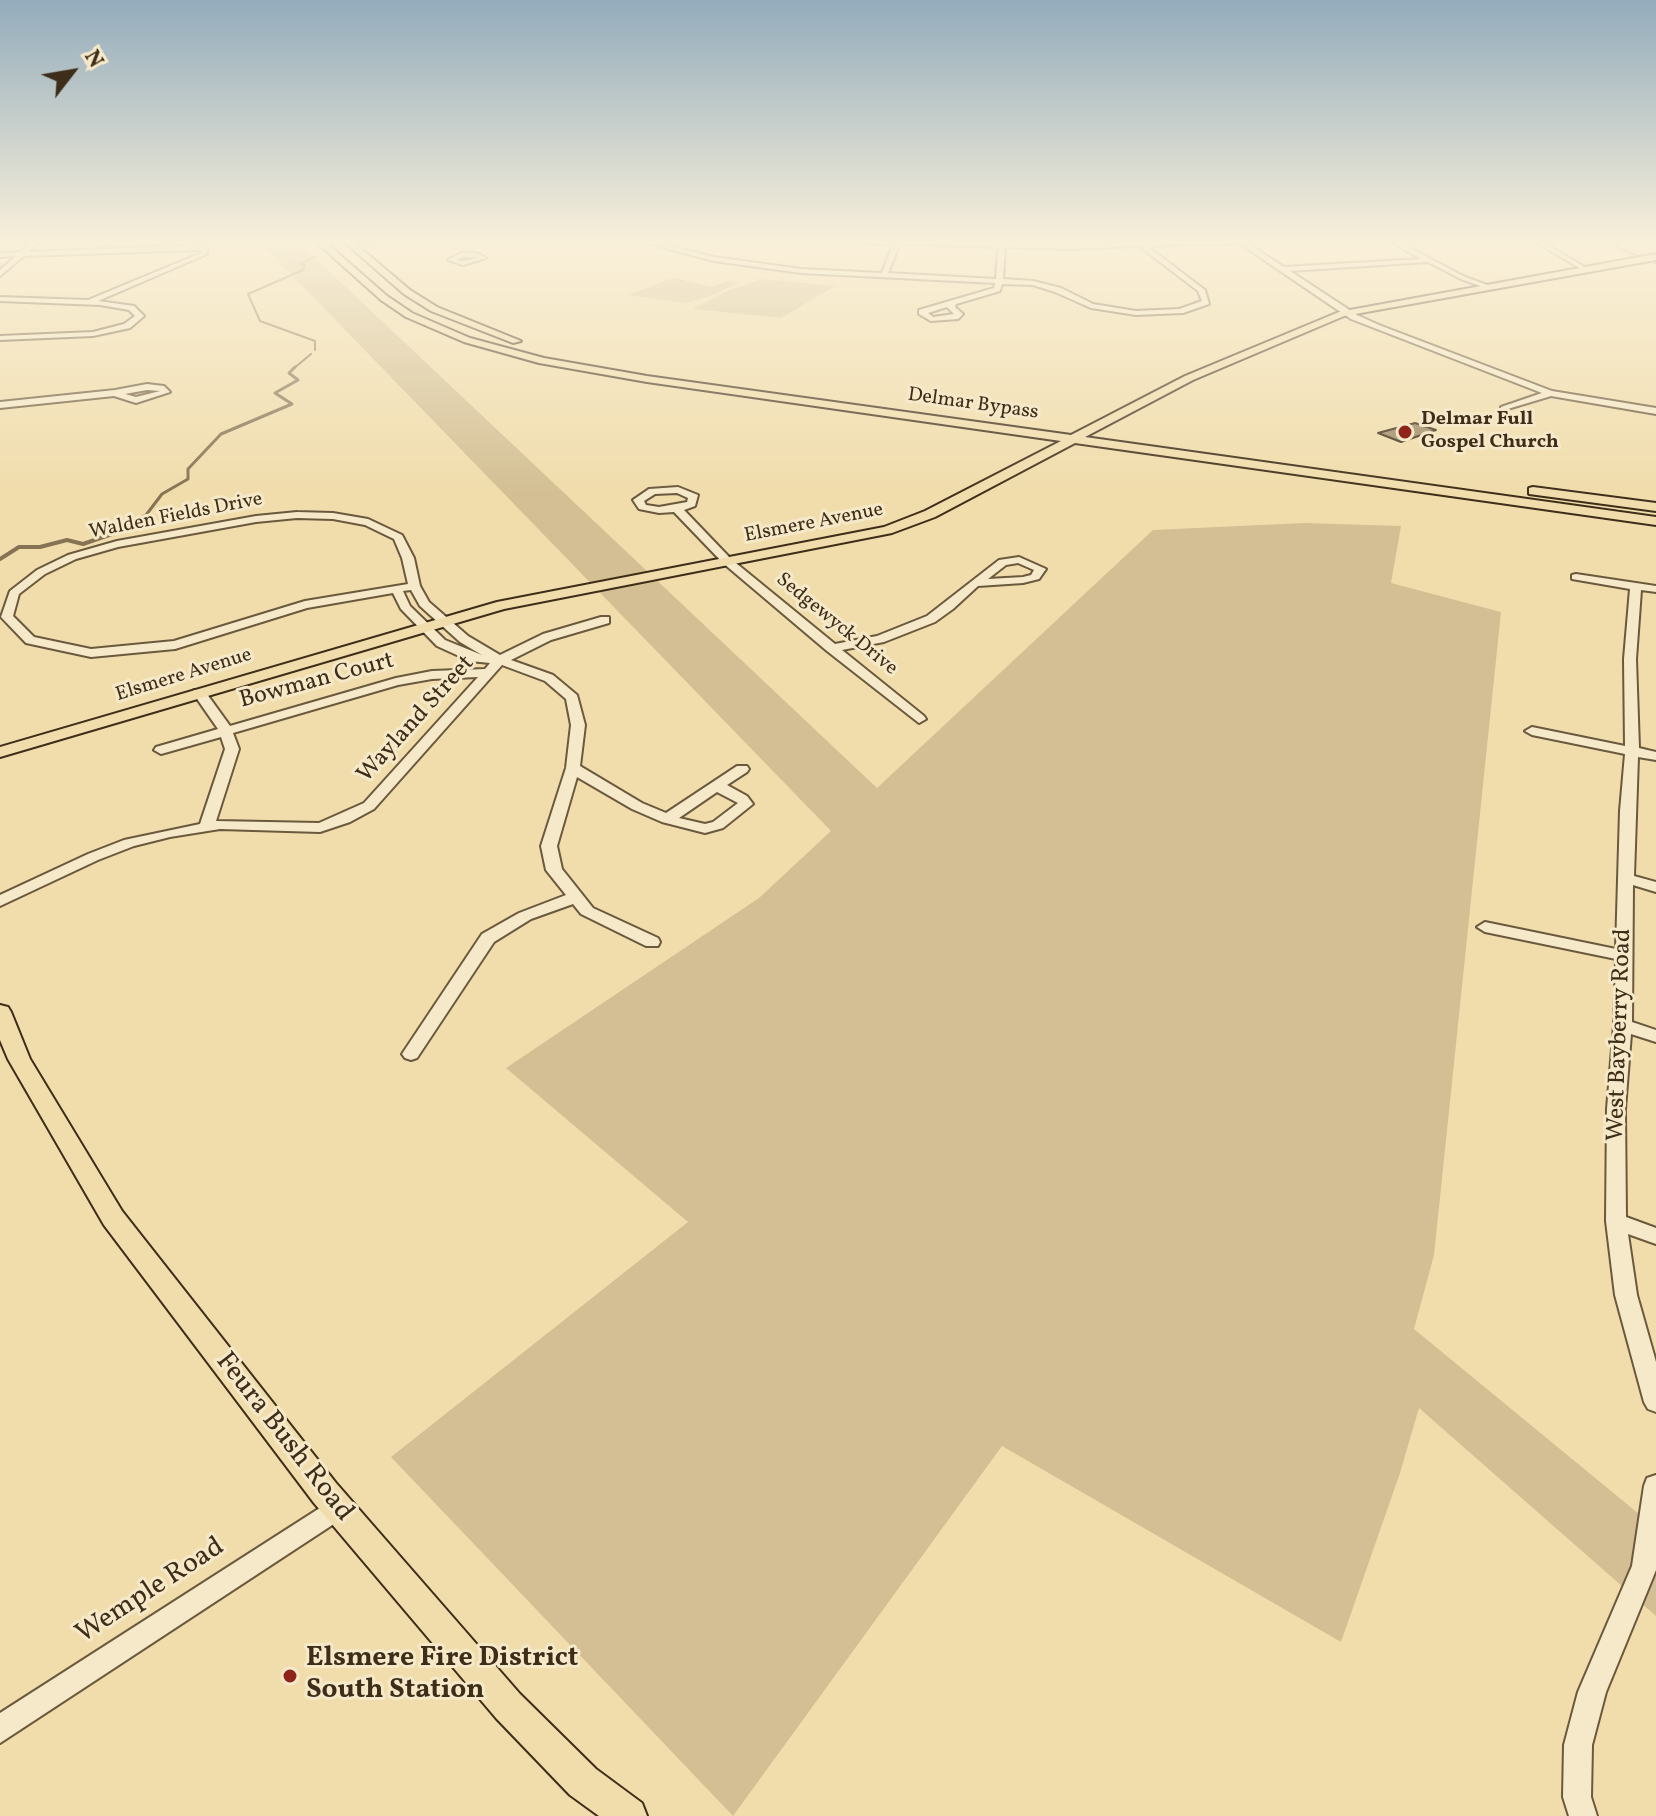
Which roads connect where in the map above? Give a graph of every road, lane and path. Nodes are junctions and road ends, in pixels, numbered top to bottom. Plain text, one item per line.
1 (129, 325) edge
2 (432, 325) edge
3 (469, 325) edge
4 (1317, 325) edge
5 (1372, 325) edge
6 (0, 338) edge
7 (526, 343) dead end
8 (554, 350) dead end
9 (115, 393) dead end
10 (1550, 393) junction
11 (0, 405) edge
12 (1504, 409) dead end
13 (1656, 411) edge
14 (1080, 435) junction
15 (1656, 507) edge
16 (677, 509) dead end
17 (1656, 521) edge
18 (727, 561) junction
19 (1576, 577) dead end
20 (975, 583) junction
21 (414, 586) junction
22 (1636, 587) junction
23 (396, 588) junction
24 (1656, 589) edge
25 (605, 620) dead end
26 (443, 621) junction
27 (424, 626) junction
28 (831, 648) junction
29 (500, 660) junction
30 (487, 673) junction
31 (199, 693) junction
32 (919, 719) dead end
33 (225, 729) junction
34 (1532, 731) dead end
35 (161, 750) dead end
36 (1632, 751) junction
37 (0, 752) edge
38 (1656, 756) edge
39 (573, 768) junction
40 (742, 769) dead end
41 (717, 786) junction
42 (667, 819) junction
43 (206, 828) junction
44 (1628, 879) junction
45 (1656, 887) edge
46 (576, 897) junction
47 (0, 901) edge
48 (1485, 927) dead end
49 (652, 942) dead end
50 (1622, 955) junction
51 (0, 1012) edge
52 (1623, 1025) junction
53 (1656, 1036) edge
54 (411, 1054) dead end
55 (1616, 1221) junction
56 (1656, 1236) edge
57 (1656, 1402) edge
58 (1656, 1486) edge
59 (337, 1508) junction
60 (0, 1729) edge
61 (629, 1816) edge
62 (1583, 1816) edge

1 - 6 street
2 - 14 main road, Delmar Bypass
3 - 7 main road
4 - 14 main road, Elsmere Avenue
5 - 10 street
8 - 14 main road, Delmar Bypass
9 - 11 street
10 - 12 street
10 - 13 street
14 - 15 main road, Delmar Bypass
14 - 17 main road, Delmar Bypass
14 - 18 main road, Elsmere Avenue
16 - 18 street, Sedgewyck Drive
18 - 26 main road, Elsmere Avenue
18 - 28 street, Sedgewyck Drive
19 - 22 street
20 - 20 street
20 - 28 street
21 - 23 street, Walden Fields Drive
21 - 23 street, Walden Fields Drive
21 - 26 street, Walden Fields Drive
22 - 24 street
22 - 36 street, West Bayberry Road
23 - 27 street
25 - 29 street, Wayland Street
26 - 27 main road, Elsmere Avenue
26 - 29 street, Walden Fields Drive
27 - 29 street
27 - 31 main road, Elsmere Avenue
28 - 32 street, Sedgewyck Drive
29 - 30 street, Wayland Street
29 - 39 street
30 - 33 street, Bowman Court
30 - 43 street, Wayland Street
31 - 33 street
31 - 37 main road, Elsmere Avenue
33 - 35 street, Bowman Court
33 - 43 street
34 - 36 street
36 - 38 street
36 - 44 street, West Bayberry Road
39 - 42 street
39 - 46 street
40 - 41 street
41 - 42 street
41 - 42 street
43 - 47 street, Wayland Street
44 - 45 street
44 - 50 street, West Bayberry Road
46 - 49 street
46 - 54 street
48 - 50 street
50 - 52 street, West Bayberry Road
51 - 59 main road, Feura Bush Road
52 - 53 street
52 - 55 street, West Bayberry Road
55 - 56 street
55 - 57 street, West Bayberry Road
58 - 62 street
59 - 60 street, Wemple Road
59 - 61 main road, Feura Bush Road

